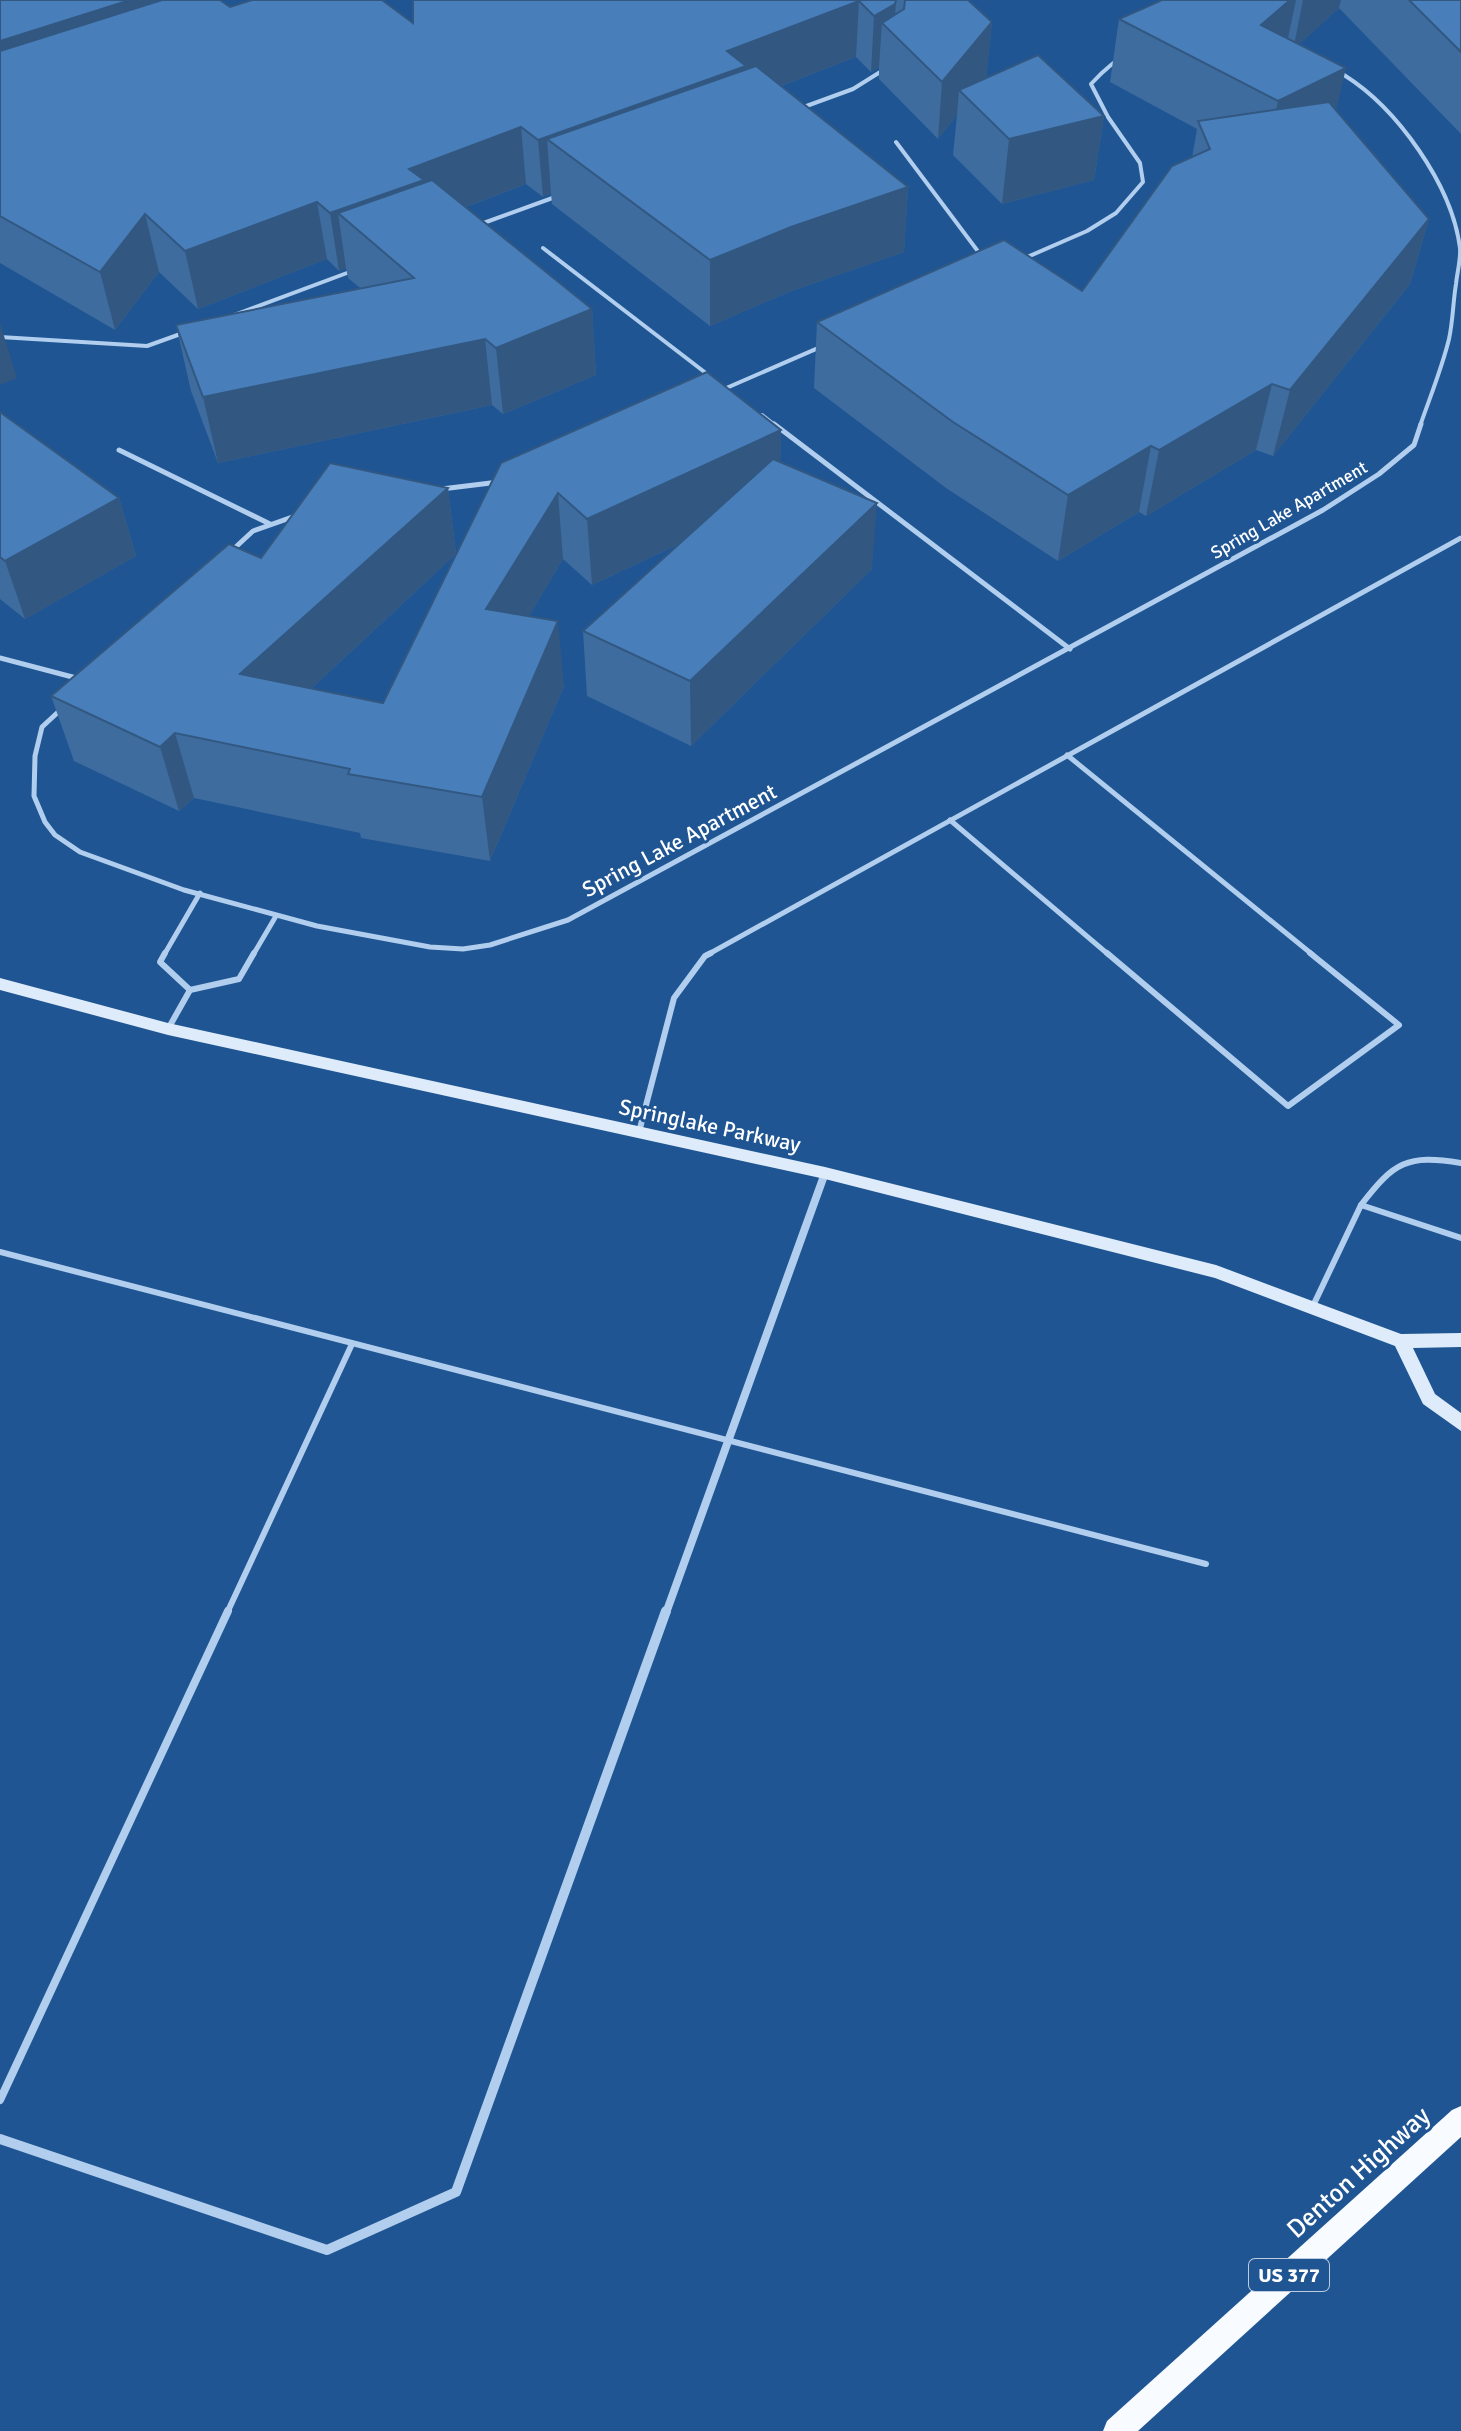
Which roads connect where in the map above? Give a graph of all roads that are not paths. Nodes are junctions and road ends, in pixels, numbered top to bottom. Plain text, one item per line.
1 (896, 63) edge
2 (793, 111) edge
3 (896, 142) dead end
4 (567, 193) edge
5 (477, 226) edge
6 (543, 248) dead end
7 (357, 270) edge
8 (994, 272) junction
9 (222, 319) edge
10 (192, 330) edge
11 (0, 337) edge
12 (727, 389) junction
13 (740, 398) edge
14 (752, 408) edge
15 (119, 450) dead end
16 (270, 524) junction
17 (1461, 538) edge
18 (1070, 649) junction
19 (0, 658) edge
20 (91, 682) junction
21 (1067, 755) junction
22 (950, 820) junction
23 (200, 893) junction
24 (276, 916) junction
25 (0, 984) edge
26 (190, 990) junction
27 (168, 1029) junction
28 (639, 1132) junction
29 (1461, 1163) edge
30 (825, 1173) junction
31 (1361, 1205) junction
32 (1461, 1238) edge
33 (0, 1252) edge
34 (1312, 1308) junction
35 (1461, 1340) edge
36 (1401, 1341) junction
37 (352, 1344) junction
38 (1461, 1423) edge
39 (728, 1440) junction
40 (1206, 1564) dead end
41 (0, 2100) edge
42 (1461, 2119) edge
43 (0, 2139) edge
44 (1117, 2431) edge

1 - 2 lane
3 - 8 lane
4 - 5 lane
6 - 12 lane
7 - 9 lane
8 - 12 lane, Spring Lake Apartment
8 - 18 lane, Spring Lake Apartment
10 - 11 lane
12 - 13 lane
12 - 16 lane, Spring Lake Apartment
14 - 18 lane
15 - 16 lane
16 - 20 lane, Spring Lake Apartment
17 - 21 lane
18 - 24 lane, Spring Lake Apartment
19 - 20 lane
20 - 23 lane, Spring Lake Apartment
21 - 22 lane
21 - 22 lane
22 - 28 lane
23 - 24 lane, Spring Lake Apartment
23 - 26 lane
24 - 26 lane
25 - 27 street, Springlake Parkway
26 - 27 lane
27 - 28 street, Springlake Parkway
28 - 30 street, Springlake Parkway
29 - 31 lane
30 - 34 street, Springlake Parkway
30 - 39 street
31 - 32 lane
31 - 34 lane
33 - 37 lane
34 - 36 street, Springlake Parkway
35 - 36 street, Springlake Parkway
36 - 38 street
37 - 39 lane
37 - 41 lane
39 - 40 lane
39 - 43 street
42 - 44 main road, Denton Highway / US 377

